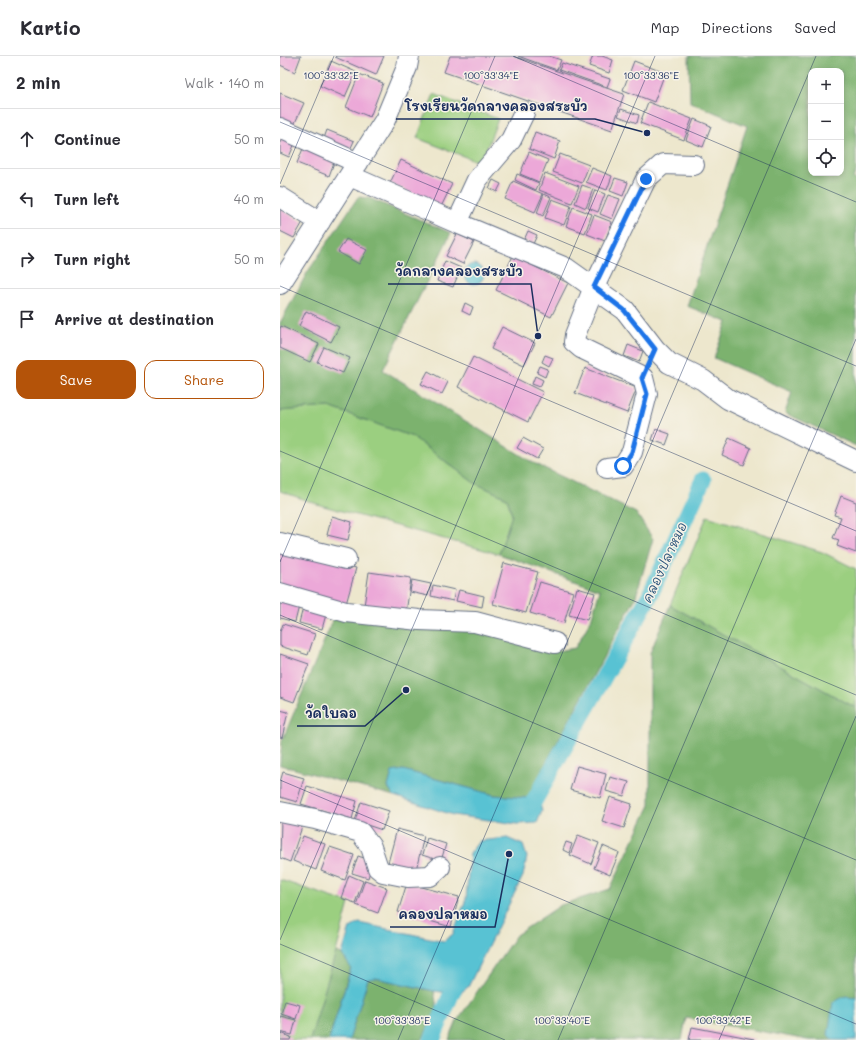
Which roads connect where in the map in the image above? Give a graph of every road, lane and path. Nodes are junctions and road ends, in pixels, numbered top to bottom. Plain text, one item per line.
1 (409, 56) edge
2 (524, 113) dead end
3 (280, 128) edge
4 (694, 165) dead end
5 (354, 170) junction
6 (280, 197) edge
7 (320, 222) junction
8 (457, 223) junction
9 (280, 284) edge
10 (594, 287) junction
11 (655, 349) junction
12 (642, 378) junction
13 (856, 461) edge
14 (607, 468) dead end
15 (280, 543) edge
16 (346, 559) dead end
17 (280, 593) edge
18 (555, 644) dead end
19 (280, 812) edge
20 (440, 867) dead end

1 - 5 street
2 - 8 street
3 - 5 street
4 - 10 street
5 - 7 street
5 - 8 street
6 - 7 street
7 - 9 street
8 - 10 street
10 - 11 street
10 - 12 street
11 - 12 street
11 - 13 street
12 - 14 street
15 - 16 street
17 - 18 street
19 - 20 street

